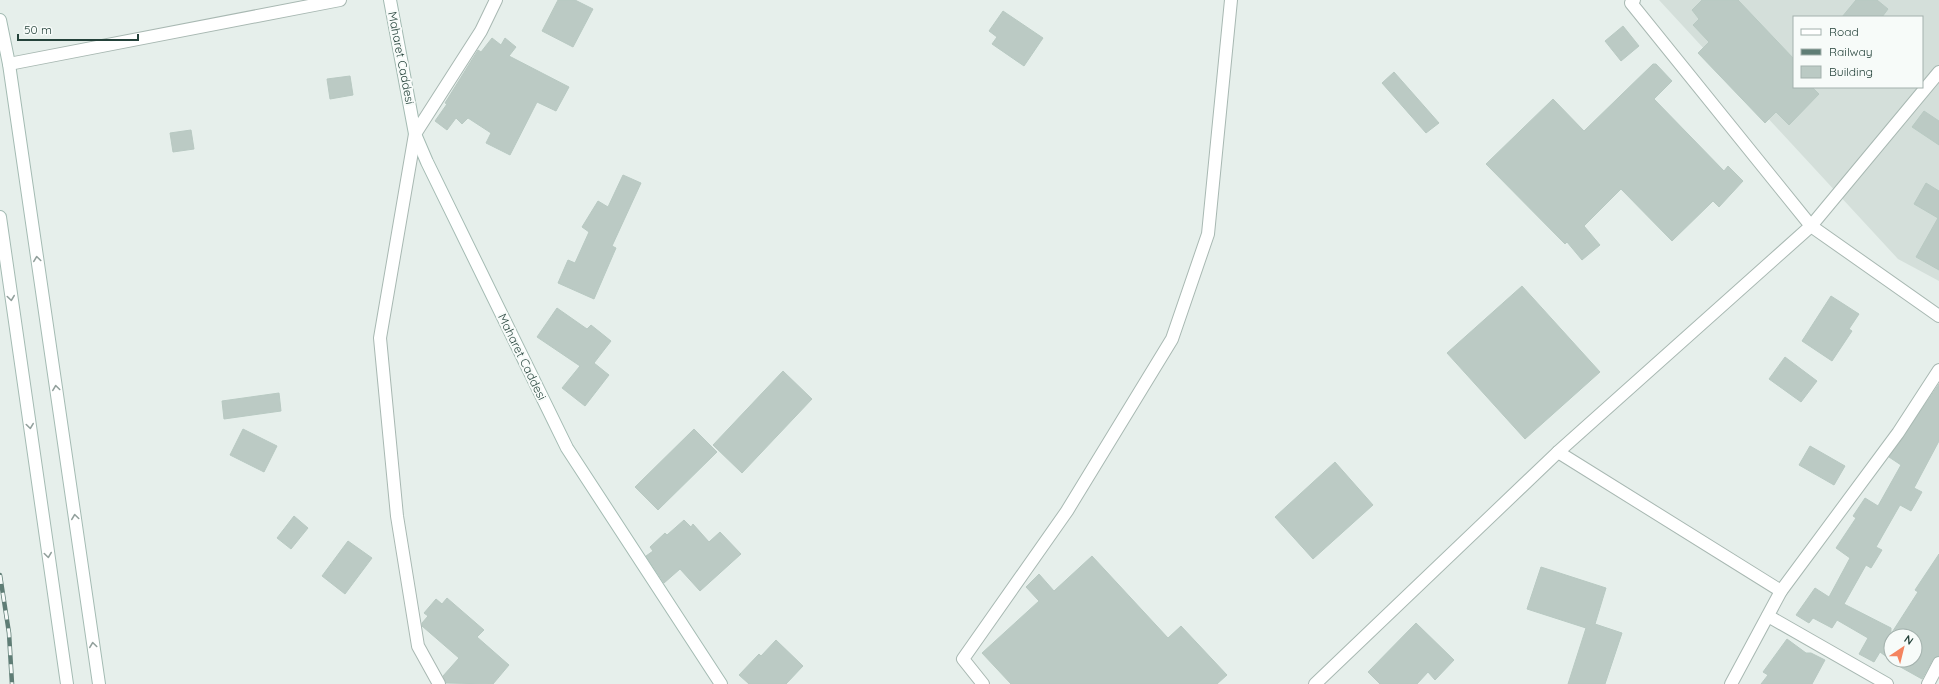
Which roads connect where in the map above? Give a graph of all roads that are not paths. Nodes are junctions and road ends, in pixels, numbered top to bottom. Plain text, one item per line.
1 (340, 0) edge
2 (390, 0) edge
3 (496, 0) edge
4 (1231, 0) edge
5 (1634, 0) edge
6 (0, 20) edge
7 (9, 64) junction
8 (1939, 72) edge
9 (415, 134) junction
10 (0, 217) edge
11 (1811, 226) junction
12 (1939, 316) edge
13 (1939, 370) edge
14 (1558, 452) junction
15 (1781, 591) junction
16 (1768, 616) junction
17 (1939, 663) edge
18 (66, 684) edge
19 (99, 684) edge
20 (439, 684) edge
21 (721, 684) edge
22 (983, 684) edge
23 (1315, 684) edge
24 (1731, 684) edge
25 (1887, 684) edge
26 (1928, 684) edge

1 - 7 street
2 - 9 street, Maharet Caddesi
3 - 9 street
4 - 22 street
5 - 11 street
6 - 7 street
19 -> 7 street
8 - 11 street
9 - 20 street
9 - 21 street, Maharet Caddesi
10 -> 18 street
11 - 12 street
11 - 14 street
13 - 15 street
14 - 15 street
14 - 23 street
15 - 16 street
16 - 24 street
16 - 25 street
17 - 26 street

